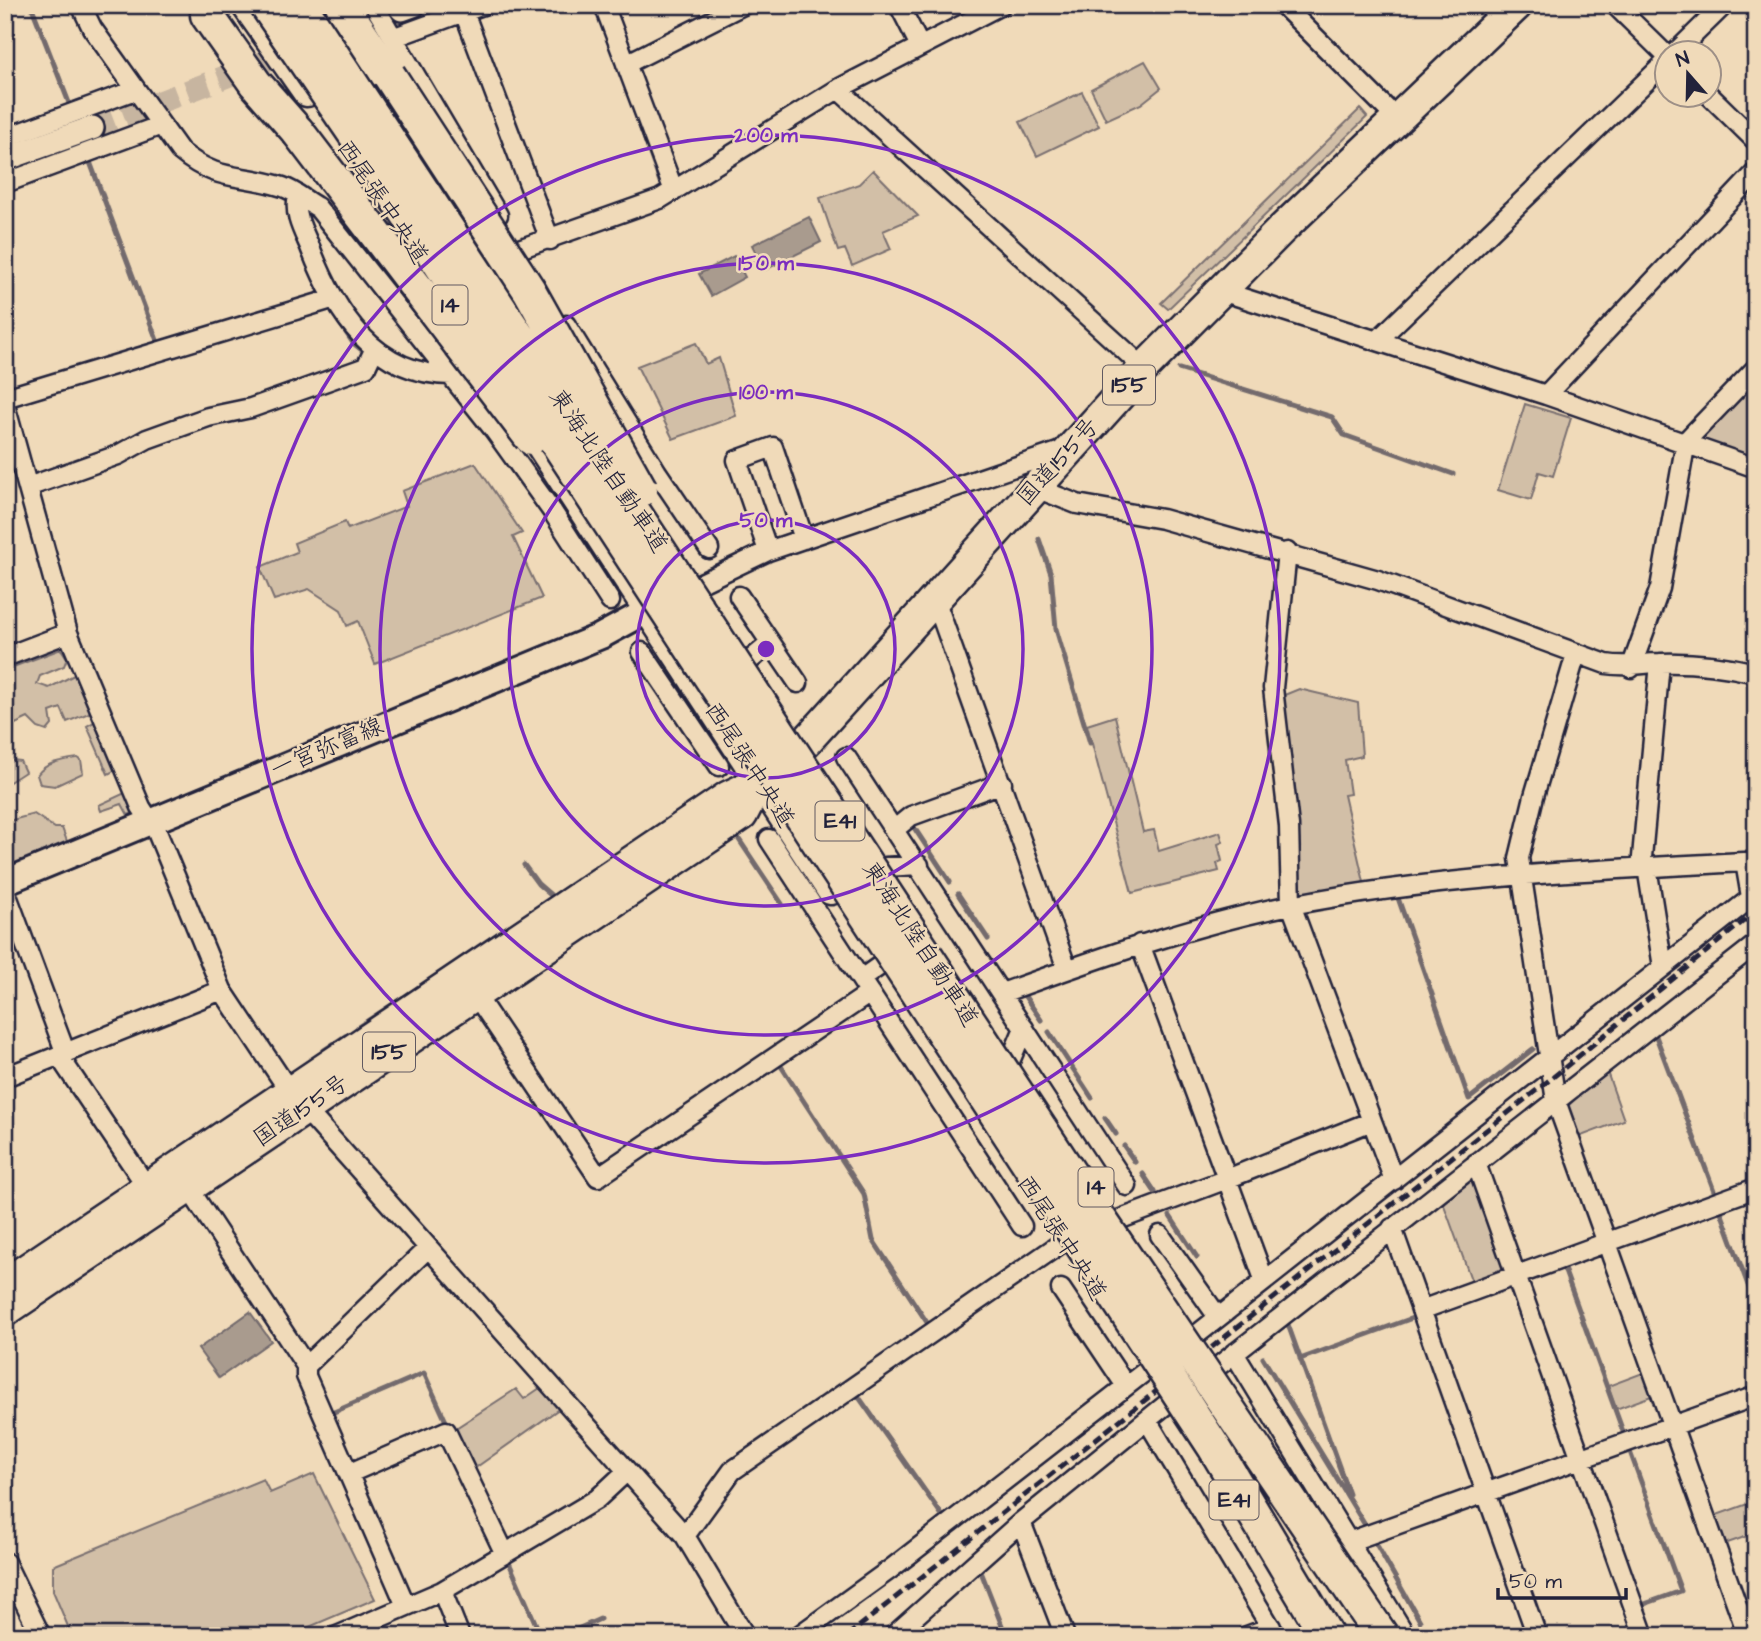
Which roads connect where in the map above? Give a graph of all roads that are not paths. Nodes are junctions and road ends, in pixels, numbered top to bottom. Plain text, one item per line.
1 (81, 5) edge
2 (246, 5) edge
3 (266, 5) edge
4 (300, 5) edge
5 (316, 5) edge
6 (342, 5) edge
7 (374, 5) edge
8 (483, 5) edge
9 (604, 5) edge
10 (743, 5) edge
11 (899, 5) edge
12 (1001, 5) edge
13 (1517, 5) edge
14 (1615, 5) edge
15 (1724, 5) edge
16 (1294, 9) edge
17 (464, 12) junction
18 (207, 15) dead end
19 (395, 37) junction
20 (1690, 38) edge
21 (1652, 41) edge
22 (920, 46) junction
23 (626, 64) junction
24 (1652, 76) edge
25 (838, 89) junction
26 (135, 90) junction
27 (1722, 108) edge
28 (1397, 119) junction
29 (159, 126) junction
30 (92, 128) tunnel mouth
31 (5, 138) edge
32 (1756, 141) edge
33 (5, 159) edge
34 (1756, 172) edge
35 (5, 183) edge
36 (674, 191) junction
37 (298, 196) junction
38 (550, 240) junction
39 (519, 249) junction
40 (1221, 291) junction
41 (332, 299) junction
42 (1378, 340) junction
43 (374, 350) junction
44 (1144, 368) junction
45 (1756, 368) edge
46 (451, 375) junction
47 (1546, 394) junction
48 (5, 398) edge
49 (5, 405) edge
50 (618, 410) junction
51 (594, 426) junction
52 (1686, 442) junction
53 (1072, 448) junction
54 (1756, 468) edge
55 (28, 487) junction
56 (1036, 488) junction
57 (562, 503) junction
58 (804, 539) junction
59 (709, 549) dead end
60 (768, 551) junction
61 (1287, 552) junction
62 (697, 583) junction
63 (740, 596) dead end
64 (935, 599) junction
65 (610, 601) dead end
66 (650, 602) junction
67 (68, 633) junction
68 (771, 643) junction
69 (642, 652) dead end
70 (1576, 654) junction
71 (5, 657) edge
72 (749, 661) junction
73 (1660, 663) junction
74 (1632, 668) junction
75 (1756, 673) edge
76 (798, 683) dead end
77 (698, 713) junction
78 (846, 757) dead end
79 (806, 759) junction
80 (719, 766) dead end
81 (759, 782) junction
82 (1002, 783) junction
83 (150, 821) junction
84 (895, 829) junction
85 (769, 839) dead end
86 (919, 865) junction
87 (885, 867) junction
88 (1644, 867) junction
89 (1522, 873) junction
90 (5, 882) edge
91 (5, 890) edge
92 (1754, 895) edge
93 (1291, 905) junction
94 (1140, 944) junction
95 (1756, 944) edge
96 (1663, 967) junction
97 (1067, 970) junction
98 (871, 979) junction
99 (222, 990) junction
100 (475, 993) junction
101 (1002, 993) junction
102 (1024, 1028) junction
103 (63, 1055) junction
104 (1011, 1059) junction
105 (1548, 1059) junction
106 (5, 1077) edge
107 (297, 1101) junction
108 (1556, 1101) junction
109 (1372, 1121) junction
110 (1476, 1163) junction
111 (1227, 1179) junction
112 (1394, 1180) junction
113 (1127, 1186) dead end
114 (147, 1187) junction
115 (188, 1187) junction
116 (1756, 1188) edge
117 (1118, 1220) junction
118 (1022, 1226) dead end
119 (1392, 1228) junction
120 (1160, 1235) dead end
121 (1608, 1241) junction
122 (1063, 1242) junction
123 (428, 1248) junction
124 (1514, 1276) junction
125 (1264, 1279) junction
126 (5, 1284) edge
127 (1062, 1289) dead end
128 (1421, 1310) junction
129 (5, 1311) edge
130 (1218, 1317) junction
131 (1192, 1343) junction
132 (1225, 1361) junction
133 (306, 1366) junction
134 (1144, 1375) junction
135 (1756, 1396) edge
136 (1158, 1411) junction
137 (1674, 1426) junction
138 (1579, 1458) junction
139 (627, 1471) junction
140 (350, 1473) junction
141 (1484, 1493) junction
142 (1021, 1522) junction
143 (685, 1536) junction
144 (1351, 1541) junction
145 (505, 1554) junction
146 (5, 1562) edge
147 (442, 1591) junction
148 (406, 1606) junction
149 (1273, 1631) edge
150 (41, 1636) edge
151 (337, 1636) edge
152 (460, 1636) edge
153 (746, 1636) edge
154 (799, 1636) edge
155 (893, 1636) edge
156 (1065, 1636) edge
157 (1247, 1636) edge
158 (1304, 1636) edge
159 (1312, 1636) edge
160 (1327, 1636) edge
161 (1356, 1636) edge
162 (1381, 1636) edge
163 (1406, 1636) edge
164 (1537, 1636) edge
165 (1644, 1636) edge
166 (1748, 1636) edge

1 - 26 street
2 - 57 main road, 西尾張中央道 / 14
3 - 66 highway, 東海北陸自動車道 / E41, bridge
4 - 79 highway, 東海北陸自動車道 / E41, bridge
5 - 51 main road, 14
6 - 79 highway, bridge
7 - 19 street
8 - 17 street
9 - 23 street
10 - 23 street
11 - 22 street
12 - 22 street
13 - 28 highway, 国道155号 / 155
14 - 21 street
15 - 20 street
16 - 28 street
17 - 19 street
17 - 38 street
18 - 66 highway, bridge
19 - 39 street
22 - 25 street
23 - 36 street
24 - 42 street
25 - 36 street
25 - 44 street
26 - 29 street
26 - 31 street
27 - 32 street
28 - 40 highway, 国道155号 / 155
29 - 35 street
29 - 37 street
30 - 33 street
34 - 47 street
36 - 38 street
37 - 41 street
37 - 46 street
38 - 39 street
39 - 50 street
40 - 42 street
40 - 44 highway, 国道155号 / 155
41 - 43 street
41 - 48 street
42 - 47 street
43 - 46 street
43 - 55 street
44 - 53 highway, 国道155号 / 155
45 - 52 street
46 - 57 street
47 - 52 street
49 - 55 street
50 - 51 street
50 - 59 street
51 - 62 main road, 14
52 - 54 street
52 - 74 street
53 - 56 highway, 国道155号 / 155
53 - 58 street
55 - 67 street
56 - 61 street
56 - 64 highway, 国道155号 / 155
57 - 65 street
57 - 66 main road, 西尾張中央道 / 14
58 - 60 street
58 - 60 street
60 - 62 street
61 - 70 street
61 - 93 street
62 - 66 street
62 - 72 main road, 14
63 - 68 street
64 - 79 highway, 国道155号 / 155
64 - 82 street
66 - 77 main road, 西尾張中央道 / 14
66 - 83 main road, 一宮弥富線
66 - 134 highway, 東海北陸自動車道 / E41, bridge
67 - 71 street
67 - 83 street
68 - 72 street
68 - 76 street
69 - 77 street
70 - 74 street
70 - 89 street
72 - 79 main road, 14
73 - 74 street
73 - 75 street
73 - 88 street
77 - 80 street
77 - 81 main road, 西尾張中央道 / 14
78 - 84 street
79 - 81 highway, 国道155号 / 155
79 - 87 main road, 14
79 - 131 highway, 東海北陸自動車道 / E41, bridge
81 - 98 main road, 西尾張中央道 / 14
81 - 100 highway, 国道155号 / 155
81 - 107 highway, 国道155号 / 155
82 - 84 street
82 - 97 street
83 - 90 main road, 一宮弥富線
83 - 99 street
84 - 86 street
85 - 98 street
86 - 87 street
86 - 101 street
87 - 104 main road, 14
88 - 89 street
88 - 92 street
88 - 96 street
89 - 93 street
89 - 105 street
91 - 103 street
92 - 96 street
93 - 94 street
93 - 109 street
94 - 97 street
94 - 111 street
95 - 108 street
96 - 105 street
97 - 101 street
98 - 100 street
98 - 118 street
98 - 122 main road, 西尾張中央道 / 14
99 - 103 street
99 - 107 street
100 - 107 highway, 国道155号 / 155
101 - 102 street
102 - 104 street
102 - 113 street
103 - 106 street
103 - 114 street
104 - 117 main road, 14
105 - 108 street
105 - 112 street
107 - 114 highway, 国道155号 / 155
107 - 115 highway, 国道155号 / 155
107 - 123 street
108 - 110 street
108 - 121 street
109 - 111 street
109 - 112 street
110 - 119 street
110 - 124 street
111 - 117 street
111 - 125 street
112 - 125 street
114 - 126 highway, 国道155号 / 155
115 - 129 highway, 国道155号 / 155
115 - 133 street
116 - 121 street
117 - 131 main road, 14
119 - 128 street
119 - 132 street
120 - 130 street
121 - 124 street
121 - 137 street
122 - 134 main road, 西尾張中央道 / 14
122 - 143 street
123 - 133 street
123 - 139 street
124 - 128 street
124 - 138 street
125 - 130 street
127 - 134 street
128 - 141 street
130 - 131 street
131 - 132 main road, 14
131 - 161 highway, bridge
131 - 162 highway, 東海北陸自動車道 / E41, bridge
132 - 144 street
132 - 162 main road, 14
133 - 140 street
134 - 136 main road, 西尾張中央道 / 14
134 - 154 street
134 - 158 highway, E41, bridge
134 - 160 highway, bridge
135 - 137 street
136 - 142 street
136 - 149 street
136 - 159 main road, 西尾張中央道 / 14
137 - 138 street
137 - 166 street
138 - 141 street
138 - 165 street
139 - 143 street
139 - 145 street
140 - 145 street
140 - 148 street
141 - 144 street
141 - 164 street
142 - 155 street
142 - 156 street
143 - 153 street
144 - 163 street
145 - 147 street
146 - 150 street
147 - 148 street
147 - 152 street
148 - 151 street
149 - 157 street

